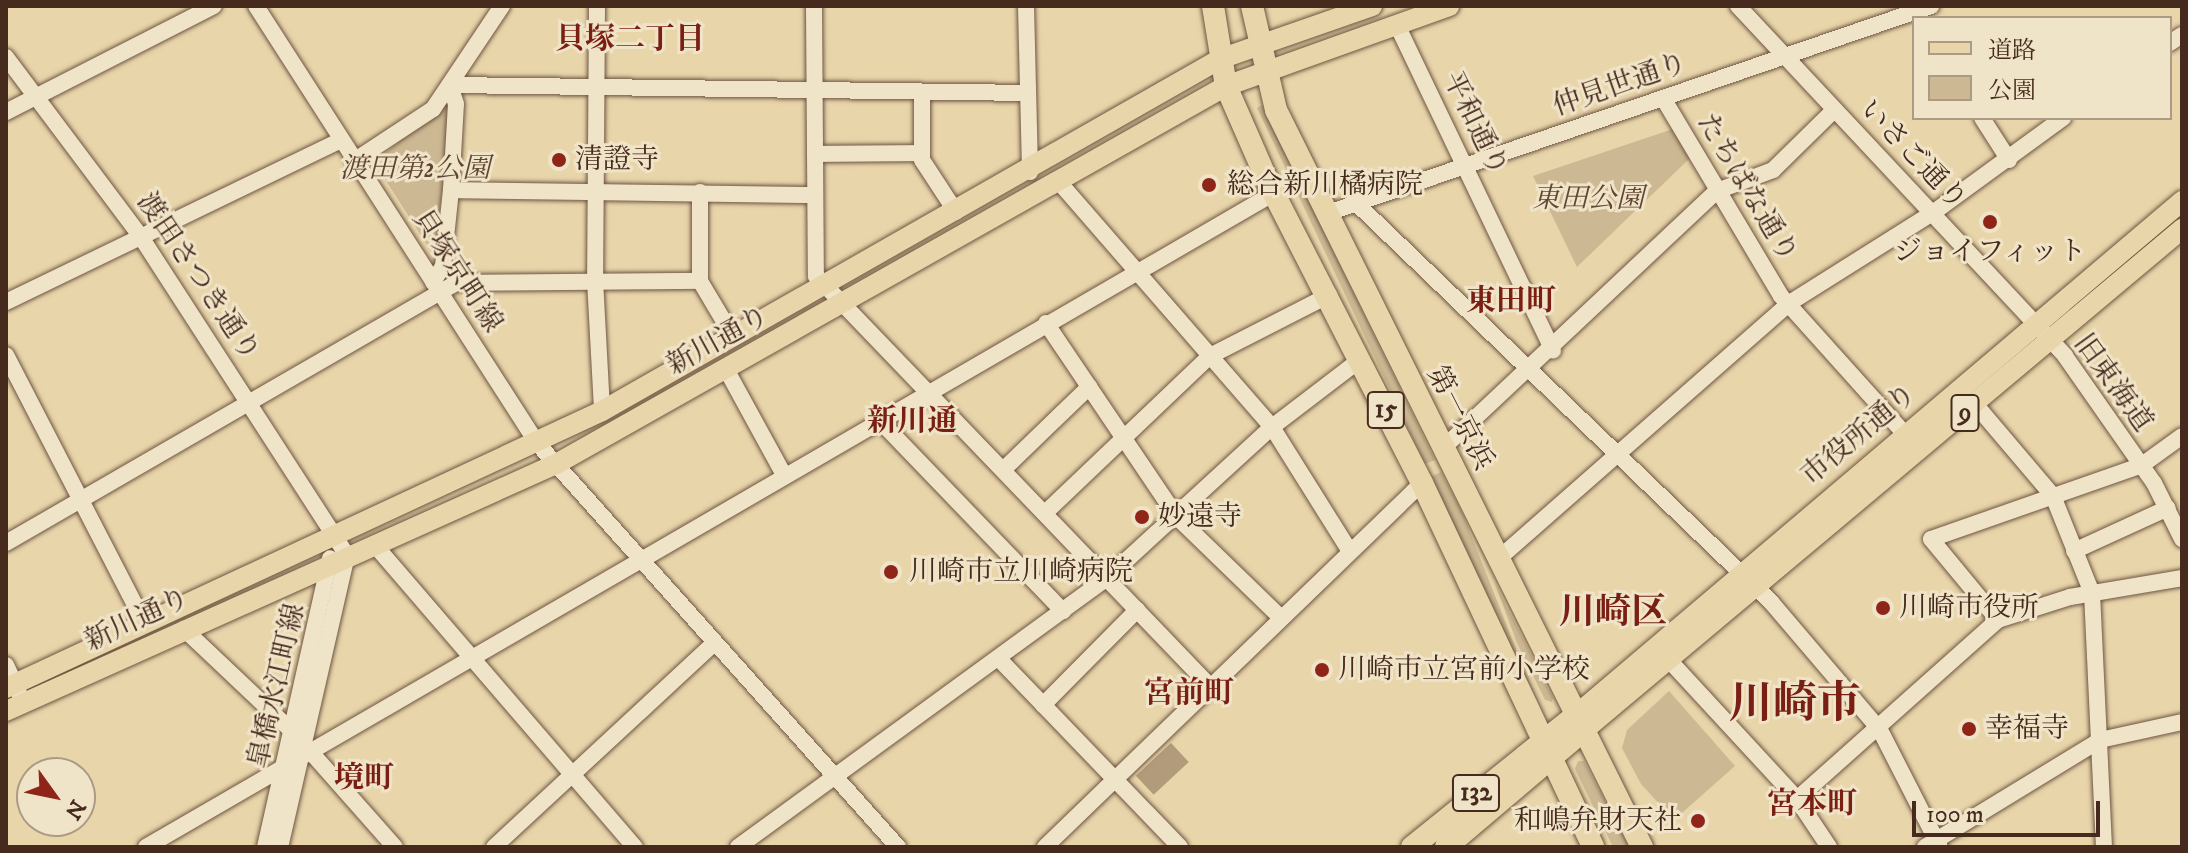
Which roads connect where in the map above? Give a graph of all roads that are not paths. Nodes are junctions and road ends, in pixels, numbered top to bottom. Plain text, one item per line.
1 (214, 6) edge
2 (256, 6) edge
3 (502, 6) edge
4 (597, 6) edge
5 (814, 6) edge
6 (1026, 6) edge
7 (1213, 6) edge
8 (1252, 6) edge
9 (1372, 6) edge
10 (1449, 6) edge
11 (1738, 6) edge
12 (1922, 11) edge
13 (1397, 25) junction
14 (1257, 42) junction
15 (1784, 54) junction
16 (6, 57) edge
17 (1220, 59) junction
18 (1262, 69) junction
19 (450, 85) junction
20 (595, 86) junction
21 (1226, 86) junction
22 (815, 89) junction
23 (922, 92) junction
24 (1028, 93) junction
25 (1663, 98) junction
26 (39, 100) junction
27 (1834, 110) junction
28 (6, 112) edge
29 (1983, 120) edge
30 (2060, 120) edge
31 (341, 140) junction
32 (921, 153) junction
33 (815, 154) junction
34 (2009, 160) junction
35 (354, 161) junction
36 (1465, 163) junction
37 (1030, 172) junction
38 (1059, 182) junction
39 (451, 190) junction
40 (594, 190) junction
41 (1717, 191) junction
42 (700, 192) junction
43 (1274, 193) junction
44 (814, 195) junction
45 (2182, 201) edge
46 (1356, 203) junction
47 (956, 212) junction
48 (1934, 212) junction
49 (1325, 214) junction
50 (2182, 229) edge
51 (141, 237) junction
52 (1135, 271) junction
53 (595, 280) junction
54 (700, 281) junction
55 (822, 286) junction
56 (437, 288) junction
57 (1329, 295) junction
58 (6, 302) edge
59 (1788, 304) junction
60 (839, 305) junction
61 (1046, 323) junction
62 (2044, 333) junction
63 (732, 335) junction
64 (713, 346) junction
65 (1553, 350) junction
66 (6, 355) edge
67 (1210, 356) junction
68 (1361, 359) junction
69 (726, 369) junction
70 (1532, 371) junction
71 (1089, 387) junction
72 (927, 395) junction
73 (253, 404) junction
74 (1975, 404) junction
75 (602, 411) junction
76 (880, 421) junction
77 (1272, 427) junction
78 (615, 431) junction
79 (1904, 433) junction
80 (2182, 436) edge
81 (1124, 440) junction
82 (537, 443) junction
83 (1442, 449) junction
84 (1617, 452) junction
85 (558, 463) junction
86 (2142, 465) junction
87 (1865, 467) junction
88 (481, 468) junction
89 (1003, 470) junction
90 (784, 475) junction
91 (1422, 483) junction
92 (1878, 483) junction
93 (492, 492) junction
94 (2053, 496) junction
95 (81, 500) junction
96 (2168, 508) junction
97 (1045, 513) junction
98 (1177, 517) junction
99 (333, 537) junction
100 (2182, 539) edge
101 (6, 543) edge
102 (374, 544) junction
103 (1348, 548) junction
104 (2074, 551) junction
105 (338, 559) junction
106 (642, 560) junction
107 (1497, 560) junction
108 (1741, 570) junction
109 (2182, 578) edge
110 (1106, 579) junction
111 (1755, 586) junction
112 (2092, 593) junction
113 (176, 610) junction
114 (1137, 610) junction
115 (1063, 611) junction
116 (1278, 615) junction
117 (1998, 620) junction
118 (145, 624) junction
119 (184, 629) junction
120 (155, 643) junction
121 (714, 643) junction
122 (470, 655) junction
123 (1668, 659) junction
124 (1001, 661) junction
125 (9, 679) edge
126 (1208, 684) junction
127 (1043, 705) junction
128 (15, 707) edge
129 (2182, 722) edge
130 (1579, 723) junction
131 (1880, 730) junction
132 (294, 733) junction
133 (1540, 739) junction
134 (2100, 740) junction
135 (303, 750) junction
136 (1550, 760) junction
137 (285, 765) junction
138 (573, 775) junction
139 (1114, 778) junction
140 (835, 782) junction
141 (1797, 799) junction
142 (1934, 845) edge
143 (146, 847) edge
144 (265, 847) edge
145 (280, 847) edge
146 (395, 847) edge
147 (494, 847) edge
148 (635, 847) edge
149 (738, 847) edge
150 (898, 847) edge
151 (1045, 847) edge
152 (1180, 847) edge
153 (1412, 847) edge
154 (1446, 847) edge
155 (1593, 847) edge
156 (1642, 847) edge
157 (1829, 847) edge
158 (2104, 847) edge

1 - 26 street
2 - 31 street, 貝塚京町線
3 - 19 street
4 - 20 street
5 - 22 street
6 - 24 street
7 - 17 highway, 15
8 - 14 highway, 第一京浜 / 15
9 - 14 main road, 新川通り
10 - 13 main road, 新川通り
11 - 15 street, いさご通り
12 - 15 street, 仲見世通り
13 - 18 main road, 新川通り
13 - 36 street, 平和通り
14 - 17 main road, 新川通り
14 - 18 highway, 第一京浜 / 15
15 - 25 street, 仲見世通り
15 - 27 street, いさご通り
16 - 26 street, 渡田さつき通り
17 - 21 highway, 15
17 - 37 main road, 新川通り
18 - 21 main road, 新川通り
18 - 49 highway, 第一京浜 / 15
19 - 20 street
19 - 35 street
19 - 39 street
20 - 22 street
20 - 40 street
21 - 38 main road, 新川通り
21 - 43 highway, 15
22 - 23 street
22 - 33 street
23 - 24 street
23 - 32 street
24 - 37 street
25 - 36 street, 仲見世通り
25 - 41 street, たちばな通り
26 - 28 street
26 - 51 street, 渡田さつき通り
27 - 41 street
27 - 48 street, いさご通り
29 - 34 street
30 - 34 street, たちばな通り
31 - 35 street, 貝塚京町線
31 - 51 street
32 - 33 street
32 - 47 street
33 - 44 street
34 - 48 street, たちばな通り
35 - 56 street, 貝塚京町線
36 - 46 street, 仲見世通り
36 - 65 street, 平和通り
37 - 38 main road
37 - 47 main road, 新川通り
38 - 52 street
38 - 60 main road, 新川通り
39 - 40 street
39 - 56 street
40 - 42 street
40 - 53 street
41 - 59 street, たちばな通り
41 - 65 street
42 - 44 street
42 - 54 street
43 - 52 street
43 - 57 highway, 15
44 - 55 street
45 - 62 main road, 市役所通り / 9
46 - 49 street, 仲見世通り
46 - 70 street
47 - 55 main road, 新川通り
48 - 59 street, たちばな通り
48 - 62 street, いさご通り
49 - 83 highway, 第一京浜 / 15
50 - 62 main road, 市役所通り / 9
51 - 58 street
51 - 73 street, 渡田さつき通り
52 - 61 street
52 - 67 street
53 - 54 street
53 - 56 street
53 - 75 street
54 - 63 street
55 - 60 street
55 - 63 main road, 新川通り
56 - 73 street
56 - 82 street, 貝塚京町線
57 - 67 street
57 - 68 highway, 15
59 - 79 street, たちばな通り
59 - 84 street, たちばな通り
60 - 69 main road, 新川通り
60 - 72 street
61 - 71 street
61 - 72 street
62 - 74 main road, 市役所通り / 9
62 - 79 main road, 市役所通り / 9
62 - 86 street, 旧東海道
63 - 64 main road, 新川通り
64 - 69 main road
64 - 75 main road, 新川通り
65 - 70 street
66 - 95 street
67 - 77 street
67 - 81 street
68 - 77 street
68 - 91 highway, 15
69 - 78 main road, 新川通り
69 - 90 street
70 - 83 street
70 - 84 street
71 - 81 street
71 - 89 street
72 - 76 street
72 - 89 street
73 - 95 street
73 - 99 street, 渡田さつき通り
74 - 92 main road, 市役所通り / 9
74 - 94 street
75 - 78 main road
75 - 82 main road, 新川通り
76 - 90 street
76 - 115 street
77 - 98 street
77 - 103 street
78 - 85 main road, 新川通り
79 - 87 main road, 市役所通り / 9
80 - 86 street
81 - 97 street
81 - 98 street
82 - 85 street, 貝塚京町線
82 - 88 main road, 新川通り
83 - 107 highway, 第一京浜 / 15
84 - 107 street, たちばな通り
84 - 108 street
85 - 93 main road, 新川通り
85 - 106 street, 貝塚京町線
86 - 94 street
86 - 96 street, 旧東海道
87 - 92 street
87 - 108 main road, 市役所通り / 9
88 - 93 main road
88 - 99 main road, 新川通り
89 - 97 street
90 - 106 street
91 - 103 street
91 - 133 highway, 15
92 - 111 main road, 市役所通り / 9
93 - 102 main road, 新川通り
94 - 104 street
94 - 117 street
95 - 101 street
95 - 118 street
96 - 100 street, 旧東海道
96 - 104 street
97 - 110 street
98 - 110 street
98 - 116 street
99 - 105 street, 渡田さつき通り
99 - 113 main road, 新川通り
102 - 105 main road, 新川通り
102 - 122 street
103 - 116 street
104 - 112 street
105 - 119 main road, 新川通り
105 - 132 street, 皐橋水江町線
105 - 135 street, 皐橋水江町線
106 - 121 street, 貝塚京町線
106 - 122 street
107 - 130 highway, 第一京浜 / 15
108 - 111 street
108 - 130 main road, 市役所通り / 9
109 - 112 street
110 - 114 street
110 - 115 street
111 - 123 main road, 市役所通り / 9
111 - 131 street
112 - 117 street
112 - 134 street
113 - 118 main road, 新川通り
113 - 119 main road
114 - 126 street
114 - 127 street
115 - 124 street
116 - 126 street
117 - 131 street
118 - 120 main road
118 - 125 main road, 新川通り
119 - 120 main road, 新川通り
119 - 132 street
120 - 128 main road, 新川通り
121 - 138 street
121 - 140 street, 貝塚京町線
122 - 135 street
122 - 138 street
123 - 130 main road, 市役所通り / 9
123 - 141 street
124 - 127 street
124 - 140 street
125 - 128 street
126 - 139 street
127 - 139 street
129 - 134 street
130 - 133 highway, 132
130 - 136 highway, 132
130 - 156 highway, 第一京浜 / 15
131 - 141 street
131 - 142 street
132 - 135 street
132 - 137 street, 皐橋水江町線
133 - 136 highway, 15
133 - 153 highway, 132
134 - 142 street
134 - 158 street
135 - 137 street
135 - 145 street, 皐橋水江町線
135 - 146 street
136 - 154 highway, 132
136 - 155 highway, 15
137 - 143 street
137 - 144 street, 皐橋水江町線
138 - 147 street
138 - 148 street
139 - 151 street
139 - 152 street
140 - 149 street
140 - 150 street, 貝塚京町線
141 - 157 street

